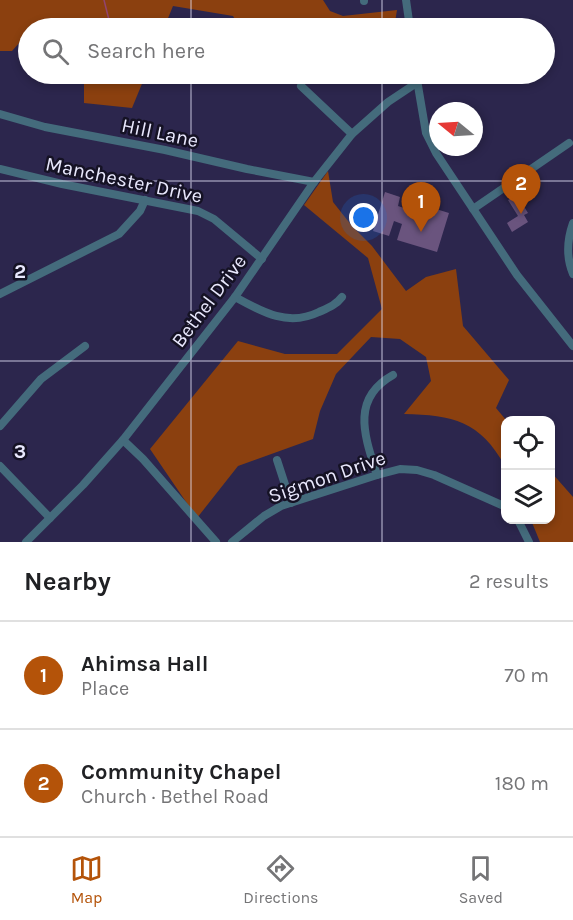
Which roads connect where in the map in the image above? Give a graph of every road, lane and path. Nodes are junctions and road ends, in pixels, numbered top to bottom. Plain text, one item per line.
1 (406, 0) edge
2 (409, 18) edge
3 (410, 84) edge
4 (418, 84) edge
5 (302, 86) dead end
6 (0, 114) edge
7 (352, 134) junction
8 (568, 143) dead end
9 (0, 169) edge
10 (314, 182) junction
11 (145, 200) junction
12 (473, 209) junction
13 (573, 223) edge
14 (262, 259) junction
15 (573, 274) edge
16 (0, 294) edge
17 (235, 297) junction
18 (342, 297) dead end
19 (85, 346) dead end
20 (573, 346) edge
21 (393, 375) dead end
22 (0, 426) edge
23 (123, 440) junction
24 (276, 460) dead end
25 (0, 466) edge
26 (377, 475) junction
27 (291, 503) junction
28 (501, 505) edge
29 (50, 518) junction
30 (520, 524) edge
31 (26, 542) edge
32 (216, 542) edge
33 (232, 542) edge
34 (529, 542) edge

1 - 2 street
3 - 7 street, Bethel Drive
4 - 12 street
5 - 7 street
6 - 10 street, Hill Lane
7 - 10 street, Bethel Drive
8 - 12 street
9 - 11 street, Manchester Drive
10 - 14 street, Bethel Drive
11 - 14 street, Manchester Drive
11 - 16 street
12 - 20 street
13 - 15 street
14 - 17 street, Bethel Drive
17 - 18 street
17 - 23 street, Bethel Drive
19 - 22 street
21 - 26 street
23 - 29 street, Bethel Drive
23 - 32 street
24 - 27 street
25 - 29 street
26 - 27 street, Sigmon Drive
26 - 28 street, Sigmon Drive
27 - 33 street, Sigmon Drive
29 - 31 street, Bethel Drive
30 - 34 street

